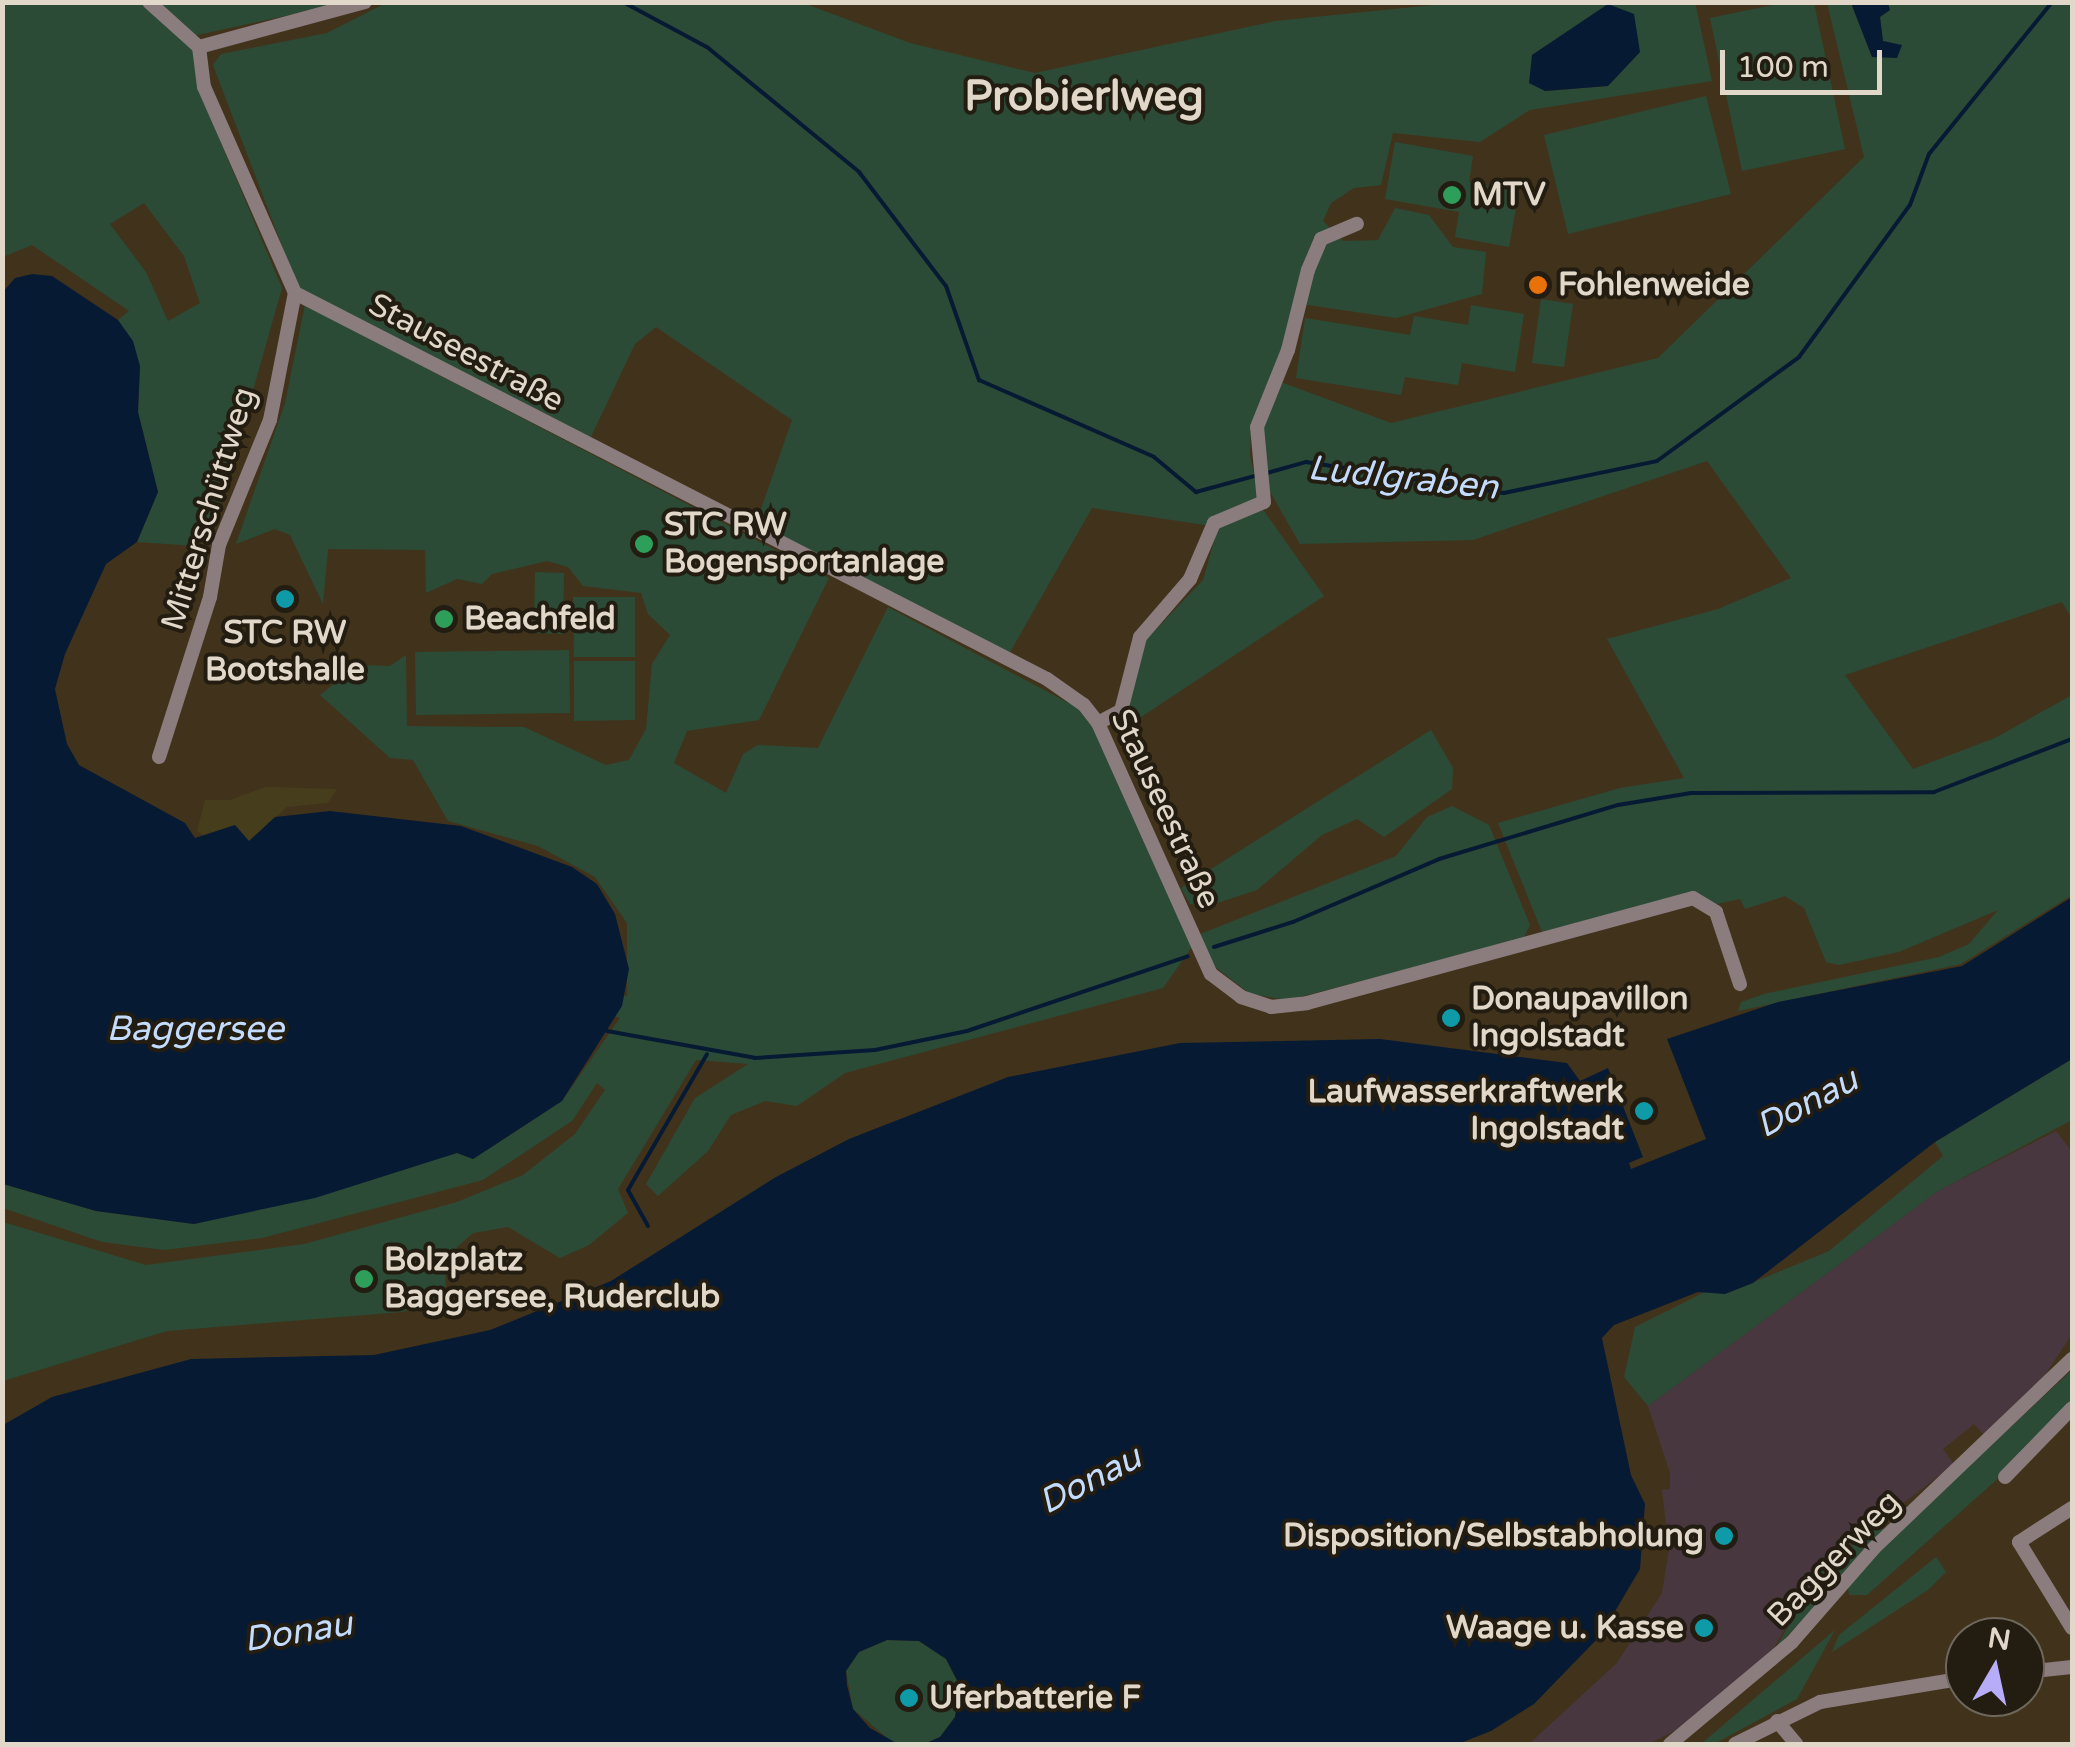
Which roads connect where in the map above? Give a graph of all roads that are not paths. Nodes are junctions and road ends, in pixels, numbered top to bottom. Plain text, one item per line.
1 (150, 2) edge
2 (365, 2) edge
3 (199, 47) junction
4 (1357, 224) dead end
5 (295, 293) junction
6 (1098, 723) junction
7 (158, 757) dead end
8 (1740, 984) dead end
9 (2072, 1360) edge
10 (2072, 1408) edge
11 (2005, 1478) dead end
12 (2072, 1508) edge
13 (2072, 1628) edge
14 (2072, 1667) edge
15 (2045, 1670) edge
16 (1945, 1681) edge
17 (1777, 1721) junction
18 (1670, 1744) edge
19 (1735, 1744) edge
20 (1796, 1744) edge

1 - 3 street
2 - 3 street
3 - 5 street
4 - 6 street
5 - 6 street, Stauseestraße
5 - 7 street, Mitterschüttweg
6 - 8 street, Stauseestraße
9 - 18 street, Baggerweg
10 - 11 street
12 - 13 street
14 - 15 street
16 - 17 street
17 - 19 street
17 - 20 street

